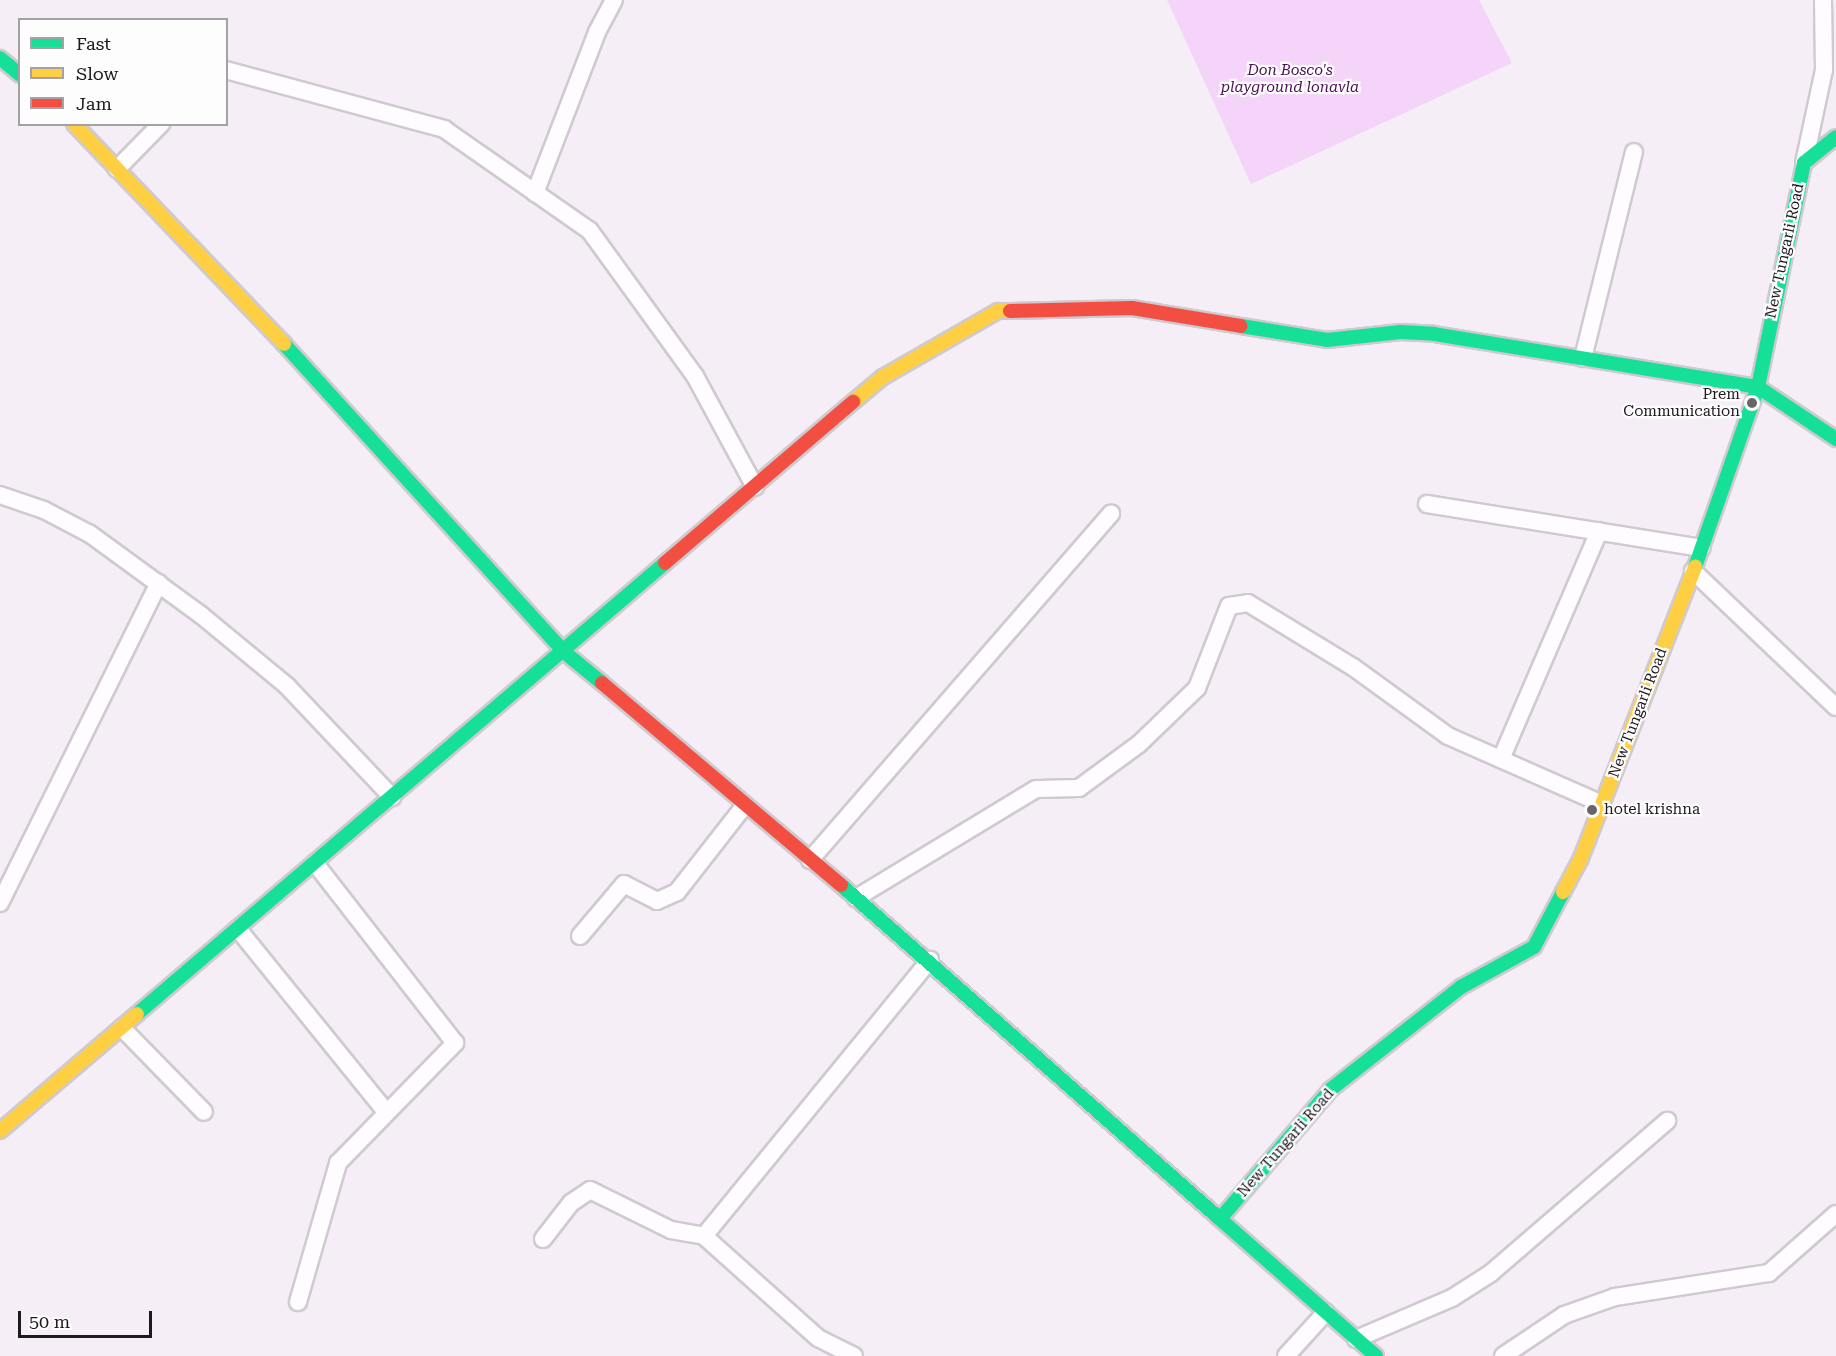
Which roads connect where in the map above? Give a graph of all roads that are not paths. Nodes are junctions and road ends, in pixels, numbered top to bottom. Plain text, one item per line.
1 (614, 0) edge
2 (1823, 0) edge
3 (0, 58) edge
4 (228, 71) edge
5 (18, 73) edge
6 (76, 126) edge
7 (159, 126) edge
8 (1836, 137) edge
9 (1634, 152) dead end
10 (1804, 163) junction
11 (117, 169) junction
12 (536, 193) junction
13 (1583, 358) junction
14 (1758, 387) junction
15 (1836, 439) edge
16 (755, 487) junction
17 (0, 495) edge
18 (1428, 504) dead end
19 (1111, 514) dead end
20 (1599, 531) junction
21 (1702, 548) junction
22 (1693, 571) junction
23 (159, 583) junction
24 (563, 651) junction
25 (1836, 707) edge
26 (1501, 759) junction
27 (392, 797) junction
28 (1602, 804) junction
29 (745, 805) junction
30 (810, 860) junction
31 (315, 863) junction
32 (856, 898) junction
33 (0, 903) edge
34 (238, 929) junction
35 (580, 936) dead end
36 (930, 960) junction
37 (122, 1028) junction
38 (204, 1112) dead end
39 (386, 1112) junction
40 (1667, 1121) dead end
41 (0, 1131) edge
42 (1836, 1214) edge
43 (1220, 1219) junction
44 (704, 1236) junction
45 (543, 1239) dead end
46 (298, 1302) dead end
47 (1326, 1312) junction
48 (1356, 1339) junction
49 (854, 1356) edge
50 (1286, 1356) edge
51 (1376, 1356) edge
52 (1503, 1356) edge

1 - 12 street
2 - 10 street, New Tungarli Road
3 - 5 street
4 - 12 street
6 - 11 street
7 - 11 street
8 - 10 street
9 - 13 street
10 - 14 street, New Tungarli Road
11 - 24 street
12 - 16 street
13 - 14 street
13 - 16 street
14 - 15 street
14 - 21 street, New Tungarli Road
16 - 24 street
17 - 23 street
18 - 20 street
19 - 30 street
20 - 21 street
20 - 26 street
21 - 22 street, New Tungarli Road
22 - 25 street
22 - 28 street, New Tungarli Road
23 - 27 street
23 - 33 street
24 - 27 street
24 - 29 street
26 - 28 street
26 - 32 street
27 - 31 street
28 - 43 street, New Tungarli Road
29 - 30 street
29 - 35 street
30 - 32 street
31 - 34 street
31 - 39 street
32 - 36 street
34 - 37 street
34 - 39 street
36 - 43 street
36 - 44 street
37 - 38 street
37 - 41 street
39 - 46 street
40 - 48 street
42 - 52 street
43 - 47 street
44 - 45 street
44 - 49 street
47 - 48 street
47 - 50 street
48 - 51 street

